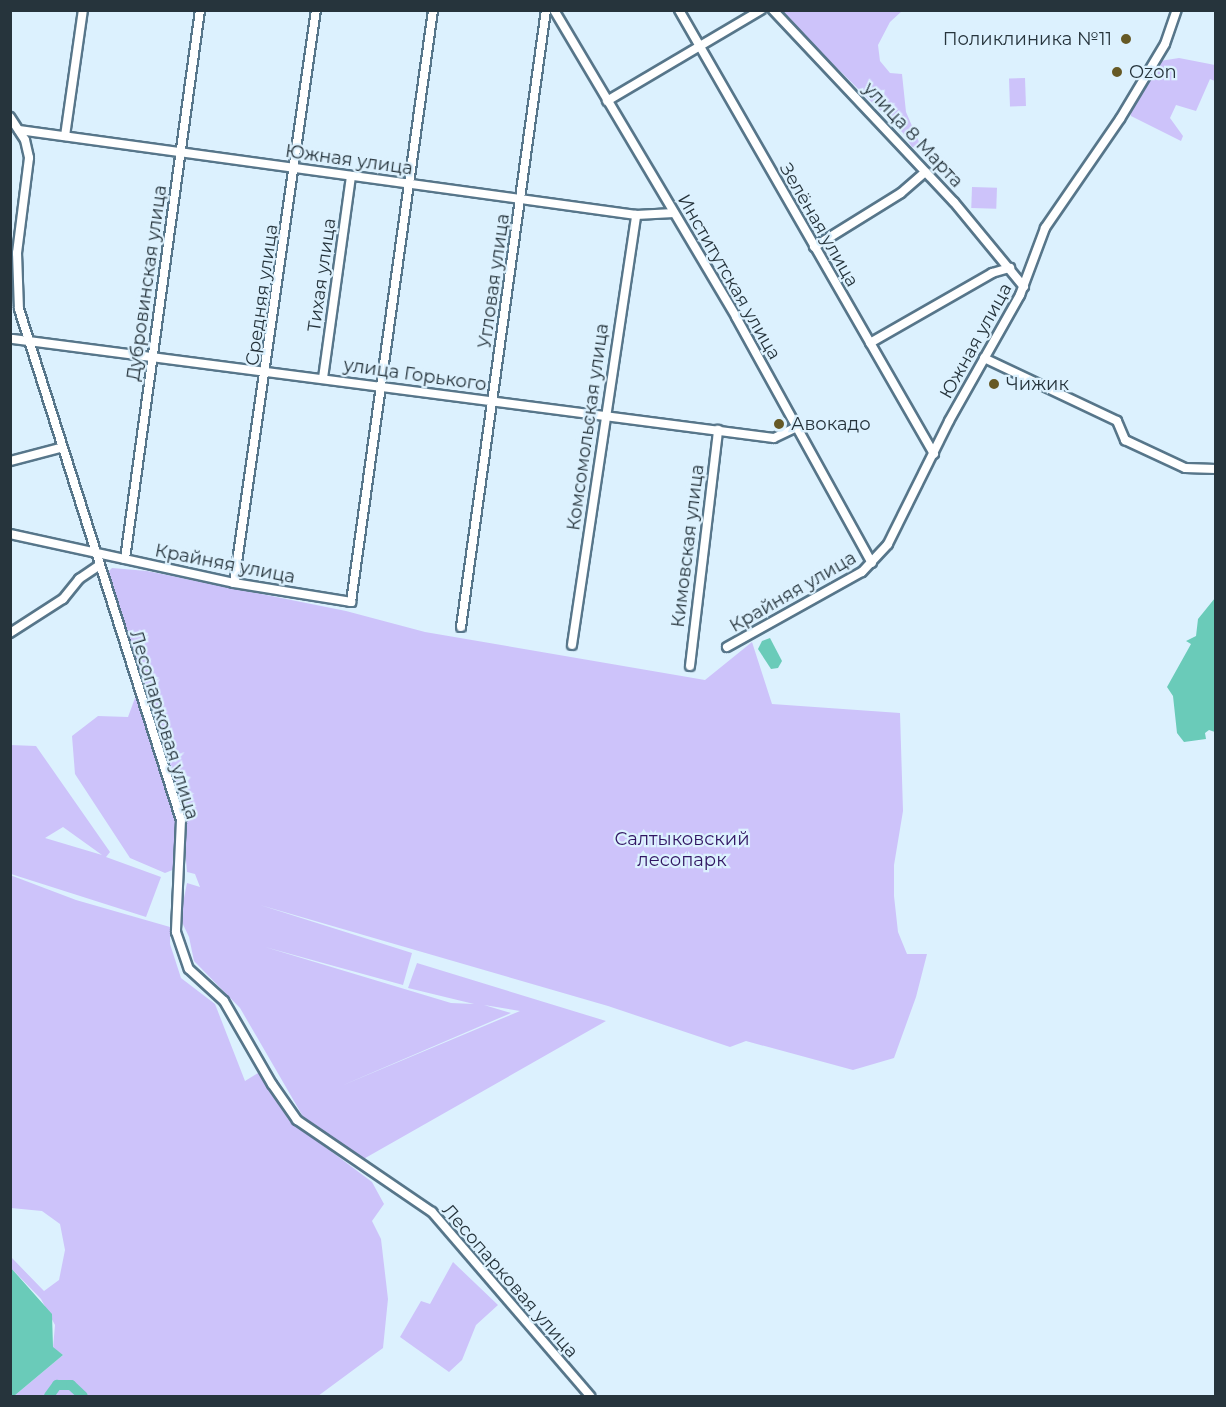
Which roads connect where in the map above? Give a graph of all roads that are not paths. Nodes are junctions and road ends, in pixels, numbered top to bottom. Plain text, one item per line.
1 (83, 10) edge
2 (200, 10) edge
3 (316, 10) edge
4 (433, 10) edge
5 (546, 10) edge
6 (554, 10) edge
7 (679, 10) edge
8 (761, 10) edge
9 (773, 10) edge
10 (1177, 10) edge
11 (700, 47) junction
12 (608, 101) junction
13 (10, 117) edge
14 (20, 130) junction
15 (65, 136) junction
16 (180, 152) junction
17 (295, 168) junction
18 (925, 172) junction
19 (351, 176) junction
20 (409, 184) junction
21 (520, 199) junction
22 (674, 213) junction
23 (636, 215) junction
24 (814, 247) junction
25 (1010, 268) junction
26 (1024, 287) junction
27 (23, 324) junction
28 (27, 338) junction
29 (12, 340) edge
30 (870, 343) junction
31 (153, 355) junction
32 (984, 358) junction
33 (266, 370) junction
34 (322, 378) junction
35 (381, 386) junction
36 (492, 400) junction
37 (604, 415) junction
38 (797, 427) junction
39 (718, 430) junction
40 (60, 448) junction
41 (934, 454) junction
42 (10, 461) edge
43 (1215, 469) edge
44 (10, 534) edge
45 (93, 552) junction
46 (126, 559) junction
47 (872, 563) junction
48 (98, 566) junction
49 (234, 584) junction
50 (461, 627) dead end
51 (10, 633) edge
52 (572, 645) dead end
53 (727, 647) dead end
54 (690, 666) dead end
55 (590, 1396) edge

1 - 15 street
2 - 16 street, Дубровинская улица
3 - 17 street, Средняя улица
4 - 20 street
5 - 21 street, Угловая улица
6 - 12 street, Институтская улица
7 - 11 street, Зелёная улица
8 - 11 street
9 - 18 street, улица 8 Марта
10 - 26 street, Южная улица
11 - 12 street
11 - 24 street, Зелёная улица
12 - 22 street, Институтская улица
13 - 14 street
14 - 15 street, Южная улица
14 - 27 street, Лесопарковая улица
15 - 16 street, Южная улица
16 - 17 street, Южная улица
16 - 31 street, Дубровинская улица
17 - 19 street, Южная улица
17 - 33 street, Средняя улица
18 - 24 street
18 - 25 street, улица 8 Марта
19 - 20 street, Южная улица
19 - 34 street, Тихая улица
20 - 21 street, Южная улица
20 - 35 street
21 - 23 street, Южная улица
21 - 36 street, Угловая улица
22 - 23 street, Южная улица
22 - 38 street, Институтская улица
23 - 37 street, Комсомольская улица
24 - 30 street, Зелёная улица
25 - 26 street, улица 8 Марта
25 - 30 street
26 - 32 street, Южная улица
27 - 28 street, Лесопарковая улица
27 - 29 street
28 - 29 street, улица Горького
28 - 31 street, улица Горького
28 - 40 street, Лесопарковая улица
30 - 41 street, Зелёная улица
31 - 33 street, улица Горького
31 - 46 street, Дубровинская улица
32 - 41 street, Южная улица
32 - 43 street
33 - 34 street, улица Горького
33 - 49 street, Средняя улица
34 - 35 street, улица Горького
35 - 36 street, улица Горького
35 - 49 street, Крайняя улица
36 - 37 street, улица Горького
36 - 50 street, Угловая улица
37 - 39 street, улица Горького
37 - 52 street, Комсомольская улица
38 - 39 street, улица Горького
38 - 47 street, Институтская улица
39 - 54 street, Кимовская улица
40 - 42 street
40 - 45 street, Лесопарковая улица
41 - 47 street, Южная улица
44 - 45 street, Крайняя улица
45 - 46 street, Крайняя улица
45 - 48 street, Лесопарковая улица
46 - 49 street, Крайняя улица
47 - 53 street, Крайняя улица
48 - 51 street
48 - 55 street, Лесопарковая улица

